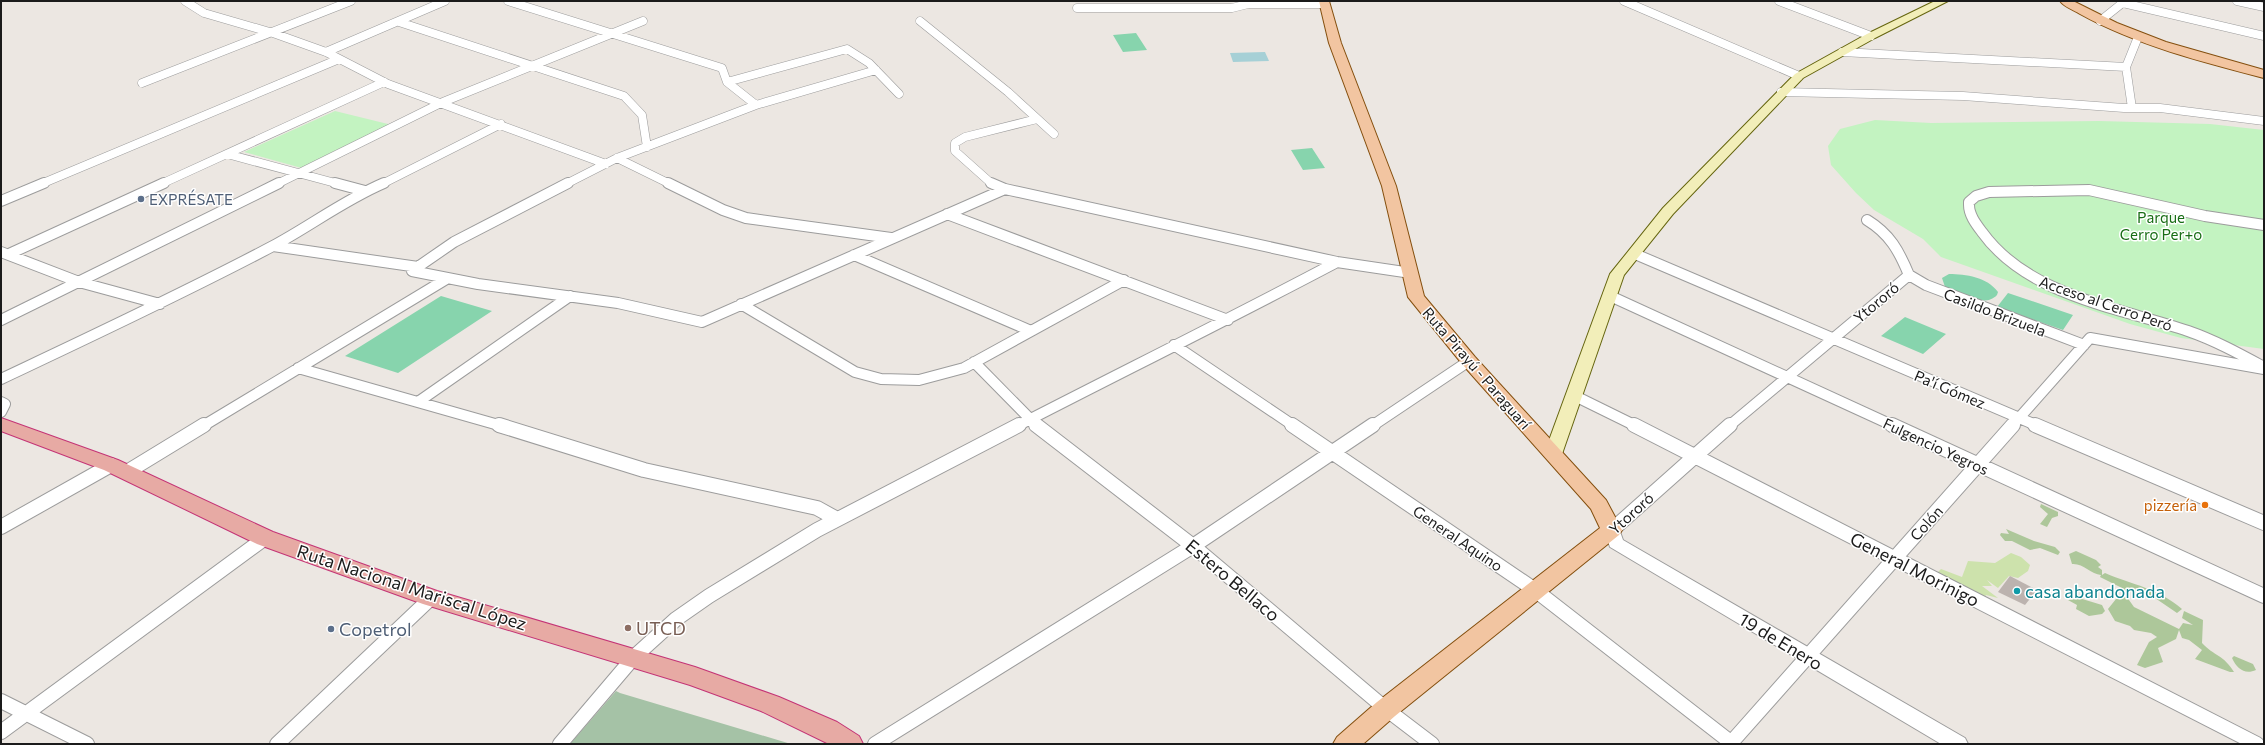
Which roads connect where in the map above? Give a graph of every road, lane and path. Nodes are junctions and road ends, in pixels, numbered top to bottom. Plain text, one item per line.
1 (185, 1) edge
2 (351, 1) edge
3 (445, 1) edge
4 (508, 1) edge
5 (1624, 1) edge
6 (1778, 1) edge
7 (1944, 1) edge
8 (2065, 1) edge
9 (2237, 1) edge
10 (1324, 2) edge
11 (2124, 2) edge
12 (2253, 3) edge
13 (2264, 7) edge
14 (1077, 8) dead end
15 (2100, 20) junction
16 (643, 21) dead end
17 (920, 21) dead end
18 (399, 22) junction
19 (273, 33) junction
20 (611, 34) junction
21 (1871, 36) junction
22 (2264, 36) edge
23 (2138, 37) junction
24 (326, 52) junction
25 (1842, 52) junction
26 (339, 59) junction
27 (534, 66) junction
28 (2126, 67) junction
29 (876, 70) junction
30 (2264, 74) edge
31 (1799, 76) junction
32 (384, 82) junction
33 (727, 82) junction
34 (142, 83) dead end
35 (1782, 92) junction
36 (899, 94) dead end
37 (443, 102) junction
38 (756, 106) junction
39 (2132, 108) junction
40 (1037, 119) junction
41 (2264, 121) edge
42 (501, 124) junction
43 (1054, 134) dead end
44 (647, 147) junction
45 (227, 154) junction
46 (617, 158) junction
47 (606, 164) junction
48 (301, 174) junction
49 (1005, 189) junction
50 (365, 191) junction
51 (1, 201) edge
52 (947, 214) junction
53 (1867, 220) dead end
54 (2264, 226) edge
55 (892, 238) junction
56 (273, 246) junction
57 (5, 253) edge
58 (1635, 254) junction
59 (854, 255) junction
60 (1337, 262) junction
61 (418, 267) junction
62 (1411, 273) junction
63 (1909, 275) junction
64 (448, 278) junction
65 (1124, 280) junction
66 (79, 282) junction
67 (1608, 295) junction
68 (570, 296) junction
69 (160, 304) junction
70 (741, 304) junction
71 (1, 320) edge
72 (1228, 320) junction
73 (1031, 331) junction
74 (1833, 339) junction
75 (2087, 341) junction
76 (1174, 345) junction
77 (1469, 361) junction
78 (974, 362) junction
79 (298, 368) junction
80 (2264, 368) edge
81 (1787, 377) junction
82 (1, 379) edge
83 (1573, 395) junction
84 (1, 402) edge
85 (418, 402) junction
86 (1, 412) edge
87 (2019, 418) junction
88 (1030, 420) junction
89 (1, 424) edge
90 (1331, 451) junction
91 (1553, 454) junction
92 (1695, 456) junction
93 (1978, 465) junction
94 (119, 469) junction
95 (837, 519) junction
96 (2264, 523) edge
97 (1, 527) edge
98 (1612, 530) junction
99 (265, 538) junction
100 (1193, 546) junction
101 (1895, 558) junction
102 (1535, 590) junction
103 (2264, 596) edge
104 (431, 598) junction
105 (1808, 656) junction
106 (634, 657) junction
107 (1, 701) edge
108 (1386, 709) junction
109 (26, 715) junction
110 (1, 732) edge
111 (87, 744) edge
112 (277, 744) edge
113 (560, 744) edge
114 (850, 744) edge
115 (875, 744) edge
116 (1346, 744) edge
117 (1432, 744) edge
118 (1731, 744) edge
119 (1958, 744) edge
120 (2257, 744) edge

1 - 19 street
2 - 19 street
3 - 18 street
4 - 20 street
5 - 31 street
6 - 21 street
7 - 21 main road
8 - 15 main road
9 - 12 street
10 - 14 street
10 - 62 main road, Ruta Pirayú - Paraguarí
11 - 15 street
11 - 22 street
12 - 13 street
15 - 23 main road
16 - 20 street
17 - 40 street
18 - 24 street
18 - 27 street
19 - 24 street
19 - 34 street
20 - 27 street
20 - 33 street
21 - 25 main road
23 - 28 street
23 - 30 main road
24 - 26 street
25 - 28 street
25 - 31 main road
26 - 32 street
26 - 51 street
27 - 37 street
27 - 44 street
28 - 39 street
29 - 33 street
29 - 36 street
29 - 38 street
31 - 35 main road
32 - 37 street
32 - 45 street
33 - 38 street
35 - 39 street
35 - 58 main road
37 - 42 street
37 - 48 street
38 - 44 street
39 - 41 street
40 - 43 street
40 - 49 street
42 - 47 street
42 - 50 street
44 - 46 street
45 - 48 street
45 - 57 street
46 - 47 street
46 - 55 street
47 - 61 street
48 - 50 street
48 - 66 street
49 - 52 street
49 - 60 street
50 - 56 street
52 - 55 street
52 - 65 street
53 - 63 street
54 - 80 street, Acceso al Cerro Peró
55 - 59 street
56 - 61 street
56 - 69 street
57 - 66 street
58 - 67 main road
58 - 74 street, Pa'í Gómez
59 - 70 street
59 - 73 street
60 - 62 street
60 - 72 street
61 - 64 street
62 - 77 main road, Ruta Pirayú - Paraguarí
63 - 74 street, Ytororó
63 - 75 street, Casildo Brizuela
64 - 68 street
64 - 79 street
65 - 72 street
65 - 73 street
66 - 69 street
66 - 71 street
67 - 81 street, Fulgencio Yegros
67 - 83 main road
68 - 70 street
68 - 85 street
69 - 82 street
70 - 78 street
72 - 76 street
73 - 78 street
74 - 81 street, Ytororó
74 - 87 street, Pa'í Gómez
75 - 80 street, Casildo Brizuela
75 - 87 street, Colón
76 - 88 street
76 - 90 street, General Aquino
77 - 90 street
77 - 91 main road, Ruta Pirayú - Paraguarí
78 - 88 street, Estero Bellaco
79 - 85 street
79 - 94 street
81 - 92 street, Ytororó
81 - 93 street, Fulgencio Yegros
83 - 91 main road
83 - 92 street, General Morinigo
84 - 86 street
85 - 95 street
87 - 93 street, Colón
87 - 96 street, Pa'í Gómez
88 - 95 street
88 - 100 street, Estero Bellaco
89 - 94 highway, Ruta Nacional Mariscal López
90 - 100 street
90 - 102 street, General Aquino
91 - 98 main road, Ruta Pirayú - Paraguarí
92 - 98 street, Ytororó
92 - 101 street, General Morinigo
93 - 101 street, Colón
93 - 103 street, Fulgencio Yegros
94 - 97 street
94 - 99 highway, Ruta Nacional Mariscal López
95 - 106 street
98 - 102 main road, Ytororó
98 - 105 street, 19 de Enero
99 - 104 highway, Ruta Nacional Mariscal López
99 - 109 street
100 - 108 street, Estero Bellaco
100 - 115 street
101 - 105 street, Colón
101 - 120 street, General Morinigo
102 - 108 main road, Ytororó
102 - 118 street, General Aquino
104 - 106 highway, Ruta Nacional Mariscal López
104 - 112 street
105 - 118 street, Colón
105 - 119 street, 19 de Enero
106 - 113 street
106 - 114 highway, Ruta Nacional Mariscal López
107 - 109 street
108 - 116 main road, Ytororó
108 - 117 street, Estero Bellaco
109 - 110 street
109 - 111 street

